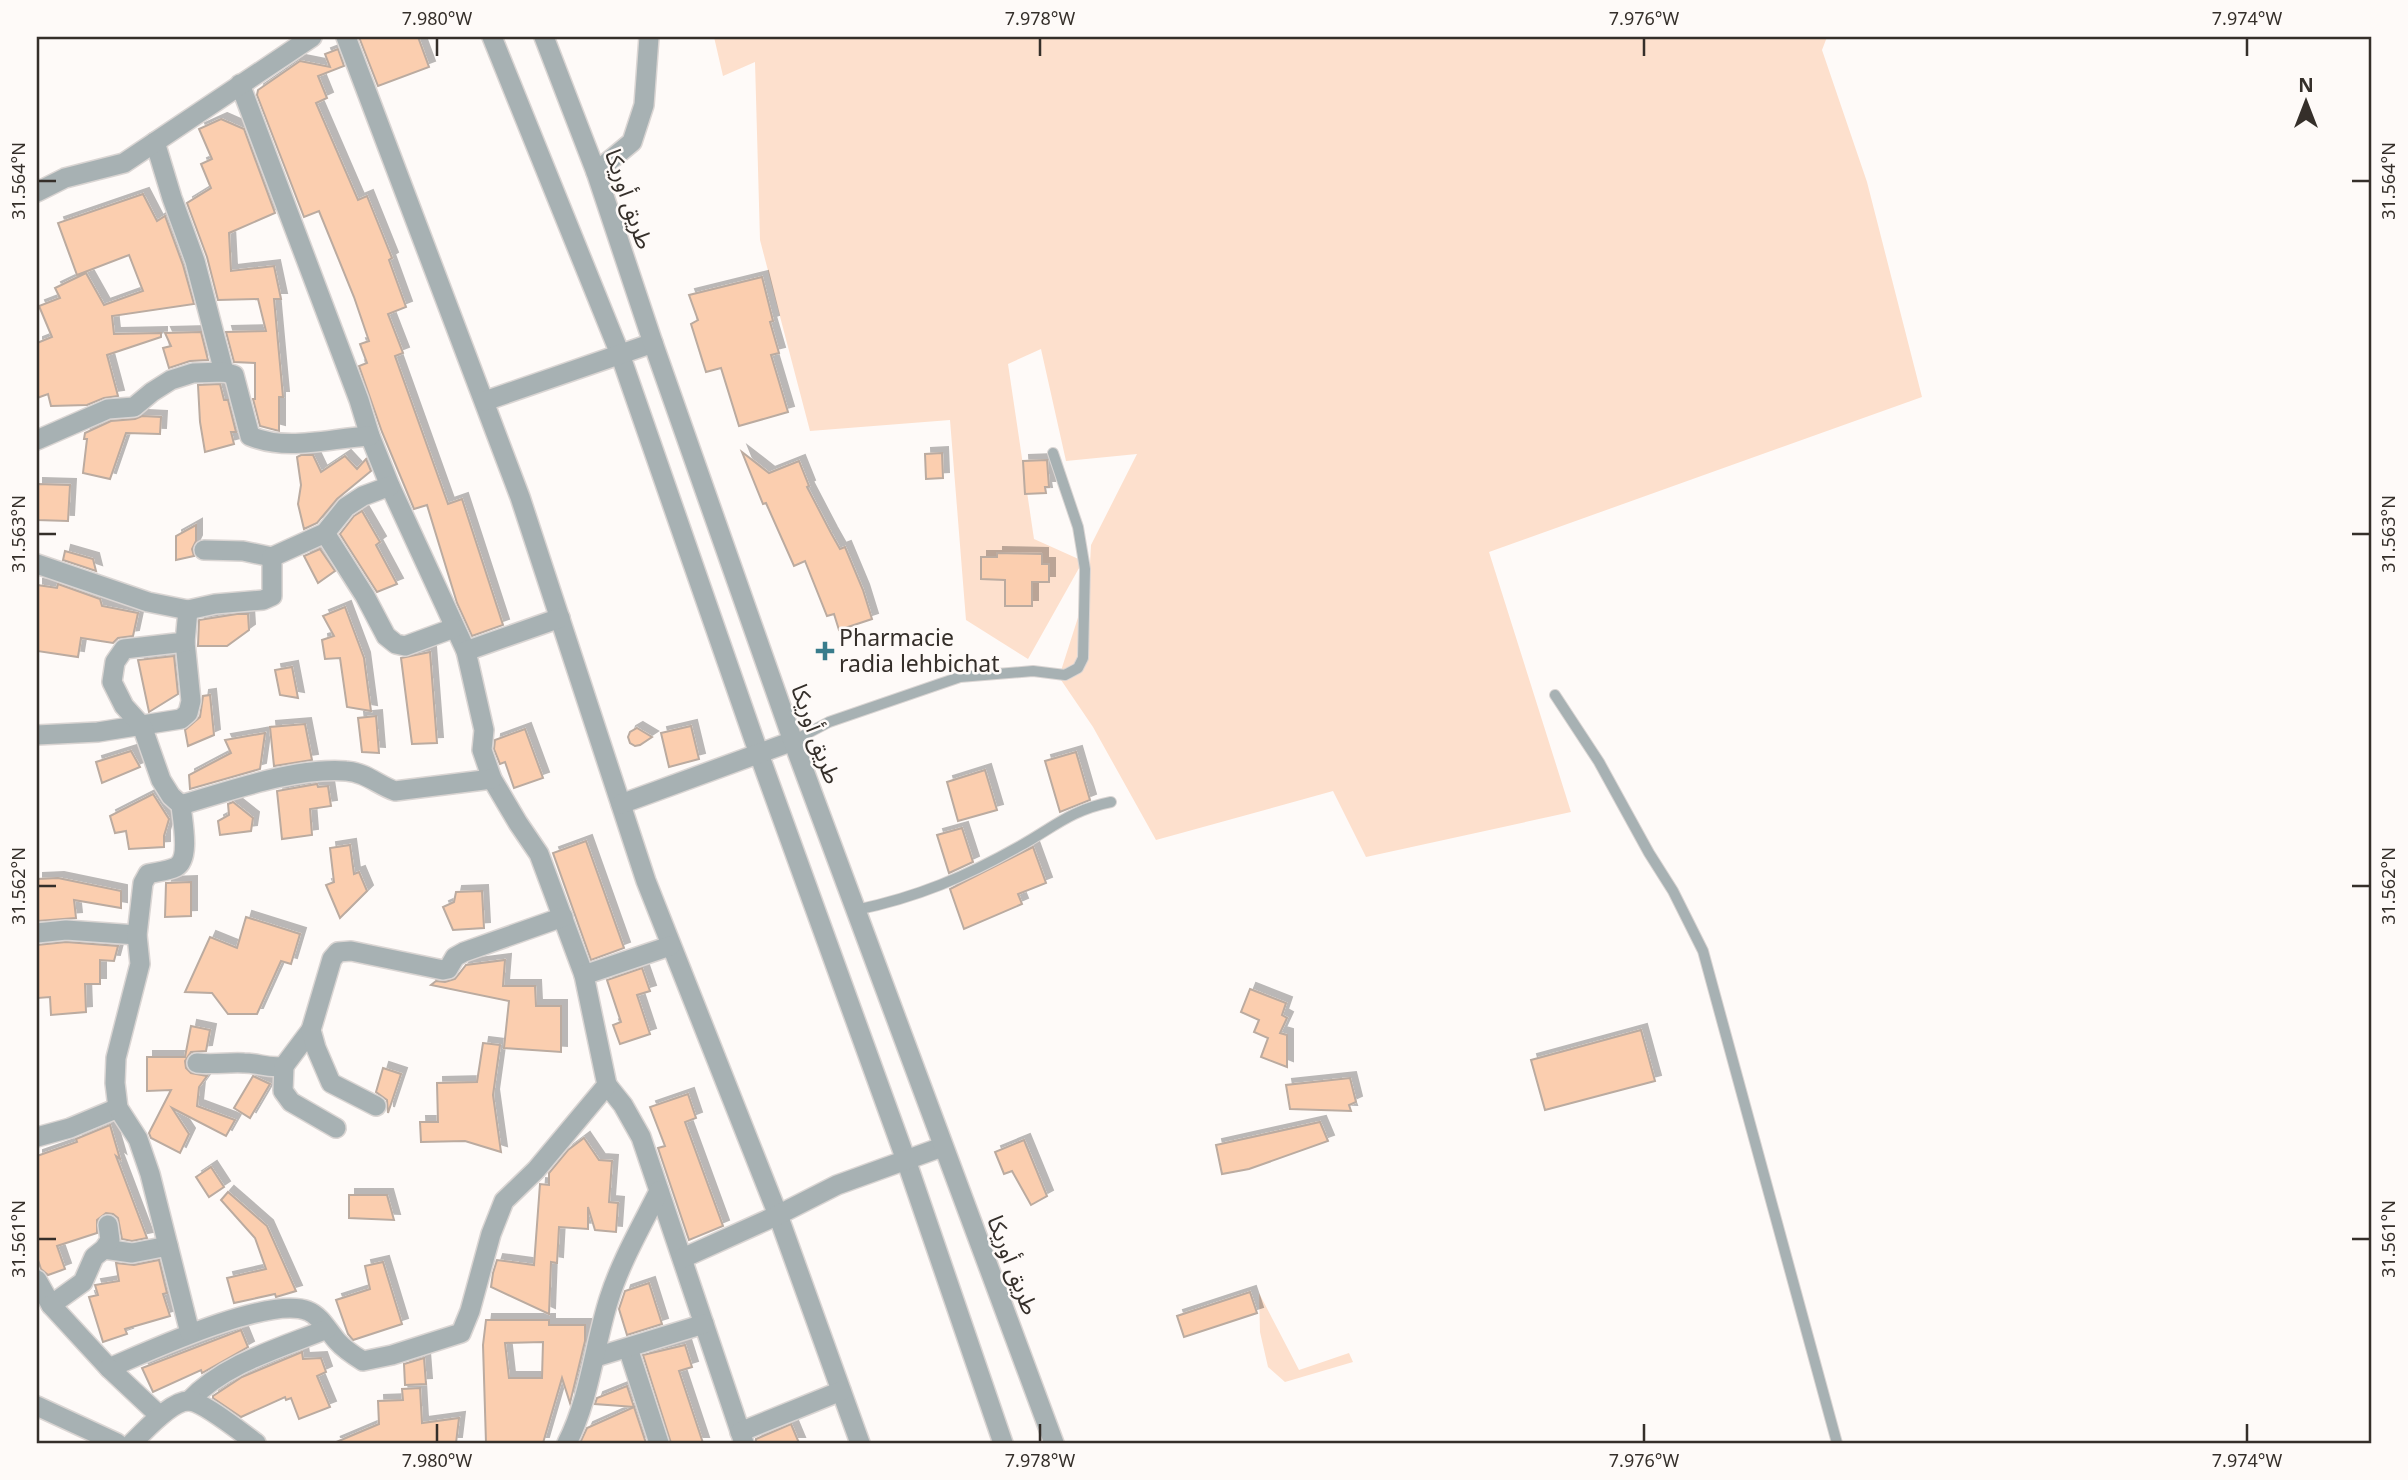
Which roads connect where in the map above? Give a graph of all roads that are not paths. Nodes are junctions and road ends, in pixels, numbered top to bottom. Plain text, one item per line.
1 (312, 37) edge
2 (346, 37) edge
3 (492, 37) edge
4 (544, 37) edge
5 (649, 37) edge
6 (240, 84) junction
7 (155, 142) junction
8 (596, 172) junction
9 (37, 192) edge
10 (653, 343) junction
11 (620, 354) junction
12 (224, 372) junction
13 (485, 401) junction
14 (370, 436) junction
15 (37, 440) edge
16 (1053, 453) dead end
17 (390, 486) junction
18 (325, 533) junction
19 (204, 550) dead end
20 (272, 557) junction
21 (37, 564) edge
22 (188, 610) junction
23 (560, 618) junction
24 (454, 628) junction
25 (184, 642) junction
26 (466, 651) junction
27 (1555, 695) dead end
28 (142, 726) junction
29 (37, 734) edge
30 (793, 741) junction
31 (759, 754) junction
32 (492, 779) junction
33 (1111, 802) dead end
34 (621, 804) junction
35 (181, 805) junction
36 (855, 910) junction
37 (563, 917) junction
38 (37, 933) edge
39 (136, 935) junction
40 (670, 946) junction
41 (584, 975) junction
42 (311, 1030) junction
43 (198, 1063) dead end
44 (284, 1066) junction
45 (607, 1084) junction
46 (376, 1106) dead end
47 (118, 1108) junction
48 (336, 1128) dead end
49 (37, 1137) edge
50 (942, 1147) junction
51 (906, 1160) junction
52 (659, 1191) junction
53 (778, 1215) junction
54 (108, 1225) dead end
55 (168, 1246) junction
56 (104, 1249) junction
57 (683, 1258) junction
58 (37, 1280) edge
59 (51, 1305) junction
60 (704, 1324) junction
61 (327, 1329) junction
62 (190, 1333) junction
63 (628, 1348) junction
64 (596, 1357) junction
65 (109, 1368) junction
66 (841, 1391) junction
67 (189, 1401) junction
68 (37, 1406) edge
69 (160, 1416) junction
70 (742, 1438) edge
71 (117, 1443) edge
72 (132, 1443) edge
73 (256, 1443) edge
74 (567, 1443) edge
75 (659, 1443) edge
76 (860, 1443) edge
77 (1003, 1443) edge
78 (1054, 1443) edge
79 (1837, 1443) edge

1 - 6 street
2 - 13 street
3 - 11 street
4 - 8 street, طريق أوريكا
5 - 8 street
6 - 7 street
6 - 14 street
7 - 9 street
7 - 12 street
8 - 10 street, طريق أوريكا
10 - 11 street
10 - 30 street, طريق أوريكا
11 - 13 street
11 - 31 street
12 - 14 street
12 - 15 street
13 - 23 street
14 - 17 street
16 - 30 lane
17 - 18 street
17 - 24 street
18 - 20 street
18 - 24 street
19 - 20 street
20 - 22 street
21 - 22 street
22 - 25 street
23 - 26 street
23 - 34 street
24 - 26 street
25 - 28 street
25 - 28 street
26 - 32 street
27 - 79 lane
28 - 29 street
28 - 35 street
30 - 31 street
30 - 36 street, طريق أوريكا
31 - 34 street
31 - 51 street
32 - 35 street
32 - 37 street
33 - 36 lane
34 - 40 street
35 - 39 street
36 - 50 street, طريق أوريكا
37 - 41 street
37 - 42 street
38 - 39 street
39 - 47 street
40 - 41 street
40 - 53 street
41 - 45 street
42 - 44 street
42 - 46 street
43 - 44 street
44 - 48 street
45 - 52 street
45 - 61 street
47 - 49 street
47 - 55 street
50 - 51 street
50 - 78 street, طريق أوريكا
51 - 53 street
51 - 77 street
52 - 57 street
52 - 64 street
53 - 57 street
53 - 66 street
54 - 56 street
55 - 56 street
55 - 62 street
56 - 59 street
57 - 60 street
58 - 59 street
59 - 65 street
60 - 63 street
60 - 70 street
61 - 62 street
61 - 67 street
62 - 65 street
63 - 64 street
63 - 75 street
64 - 74 street
65 - 69 street
66 - 70 street
66 - 76 street
67 - 69 street
67 - 73 street
68 - 71 street
69 - 72 street

